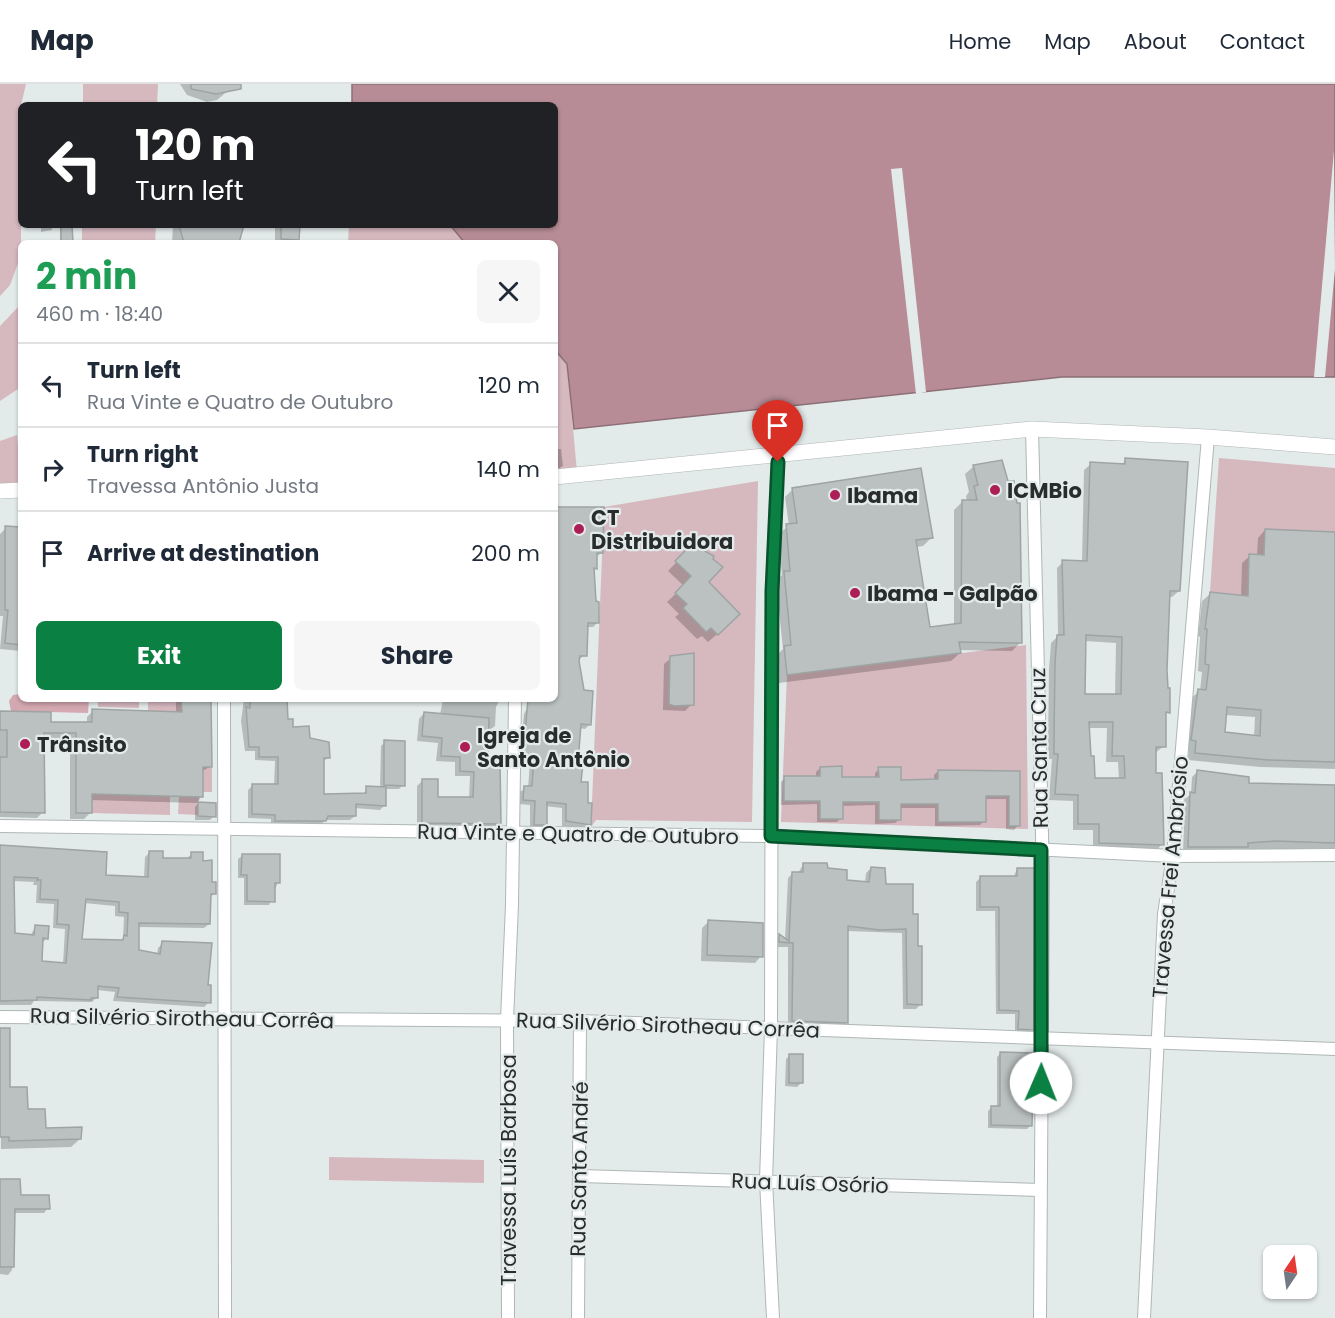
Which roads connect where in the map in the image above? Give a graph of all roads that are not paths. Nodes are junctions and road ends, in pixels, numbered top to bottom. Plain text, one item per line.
1 (1032, 429) junction
2 (1209, 437) junction
3 (1335, 447) edge
4 (778, 456) junction
5 (558, 477) edge
6 (18, 490) edge
7 (0, 491) edge
8 (224, 702) edge
9 (514, 702) edge
10 (0, 826) edge
11 (226, 828) junction
12 (513, 834) junction
13 (771, 836) junction
14 (1041, 850) junction
15 (1335, 855) edge
16 (1173, 856) junction
17 (0, 1017) edge
18 (225, 1020) junction
19 (507, 1020) junction
20 (580, 1021) junction
21 (771, 1028) junction
22 (1042, 1040) junction
23 (1157, 1042) junction
24 (1335, 1048) edge
25 (580, 1176) junction
26 (766, 1180) junction
27 (1040, 1190) junction
28 (225, 1318) edge
29 (508, 1318) edge
30 (578, 1318) edge
31 (773, 1318) edge
32 (1040, 1318) edge
33 (1144, 1318) edge

1 - 2 street
1 - 4 street
1 - 14 street, Rua Santa Cruz
2 - 3 street
2 - 16 street, Travessa Frei Ambrósio
4 - 5 street
4 - 13 street
6 - 7 street
8 - 11 street
9 - 12 street, Travessa Luís Barbosa
10 - 11 street, Rua Vinte e Quatro de Outubro
11 - 12 street, Rua Vinte e Quatro de Outubro
11 - 18 street
12 - 13 street, Rua Vinte e Quatro de Outubro
12 - 19 street, Travessa Luís Barbosa
13 - 14 street, Rua Vinte e Quatro de Outubro
13 - 21 street
14 - 16 street, Rua Vinte e Quatro de Outubro
14 - 22 street, Rua Santa Cruz
15 - 16 street, Rua Vinte e Quatro de Outubro
16 - 23 street, Travessa Frei Ambrósio
17 - 18 street, Rua Silvério Sirotheau Corrêa
18 - 19 street, Rua Silvério Sirotheau Corrêa
18 - 28 street
19 - 20 street, Rua Silvério Sirotheau Corrêa
19 - 29 street, Travessa Luís Barbosa
20 - 21 street, Rua Silvério Sirotheau Corrêa
20 - 25 street, Rua Santo André
21 - 22 street, Rua Silvério Sirotheau Corrêa
21 - 26 street
22 - 23 street, Rua Silvério Sirotheau Corrêa
22 - 27 street, Rua Santa Cruz
23 - 24 street, Rua Silvério Sirotheau Corrêa
23 - 33 street, Travessa Frei Ambrósio
25 - 26 street, Rua Luís Osório
25 - 30 street, Rua Santo André
26 - 27 street, Rua Luís Osório
26 - 31 street
27 - 32 street, Rua Santa Cruz

